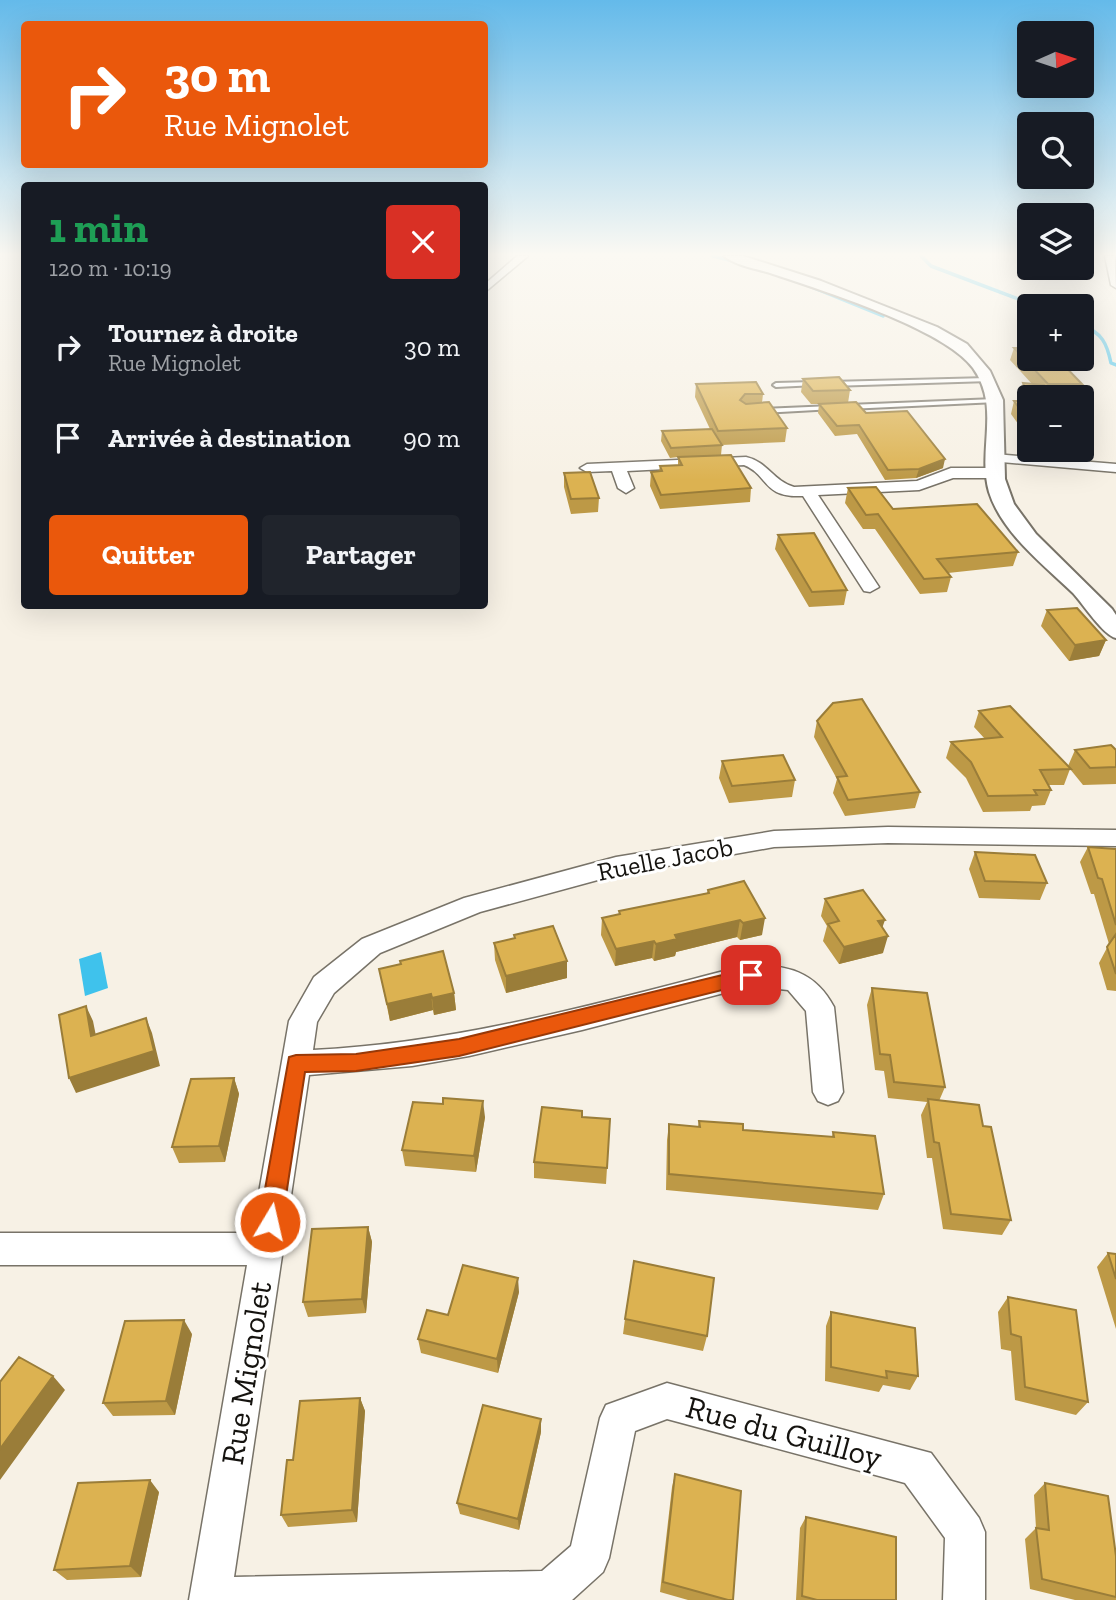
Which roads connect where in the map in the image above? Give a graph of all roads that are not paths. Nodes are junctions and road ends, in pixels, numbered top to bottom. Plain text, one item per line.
1 (931, 331) edge
2 (988, 380) junction
3 (776, 385) dead end
4 (995, 401) junction
5 (744, 412) edge
6 (995, 466) junction
7 (618, 467) junction
8 (587, 468) dead end
9 (1116, 468) edge
10 (626, 488) dead end
11 (807, 491) junction
12 (870, 586) dead end
13 (1116, 631) edge
14 (1116, 838) edge
15 (296, 1063) junction
16 (828, 1092) dead end
17 (0, 1249) edge
18 (266, 1249) junction
19 (210, 1599) edge
20 (964, 1600) edge

1 - 2 street
2 - 3 lane
2 - 4 street
4 - 5 lane
4 - 6 street
6 - 9 street
6 - 11 street
6 - 13 street
7 - 8 street
7 - 10 street
7 - 11 street
11 - 12 street
14 - 15 street, Ruelle Jacob
15 - 16 street
15 - 18 street, Rue Mignolet
17 - 18 street
18 - 19 street, Rue Mignolet
19 - 20 street, Rue du Guilloy

